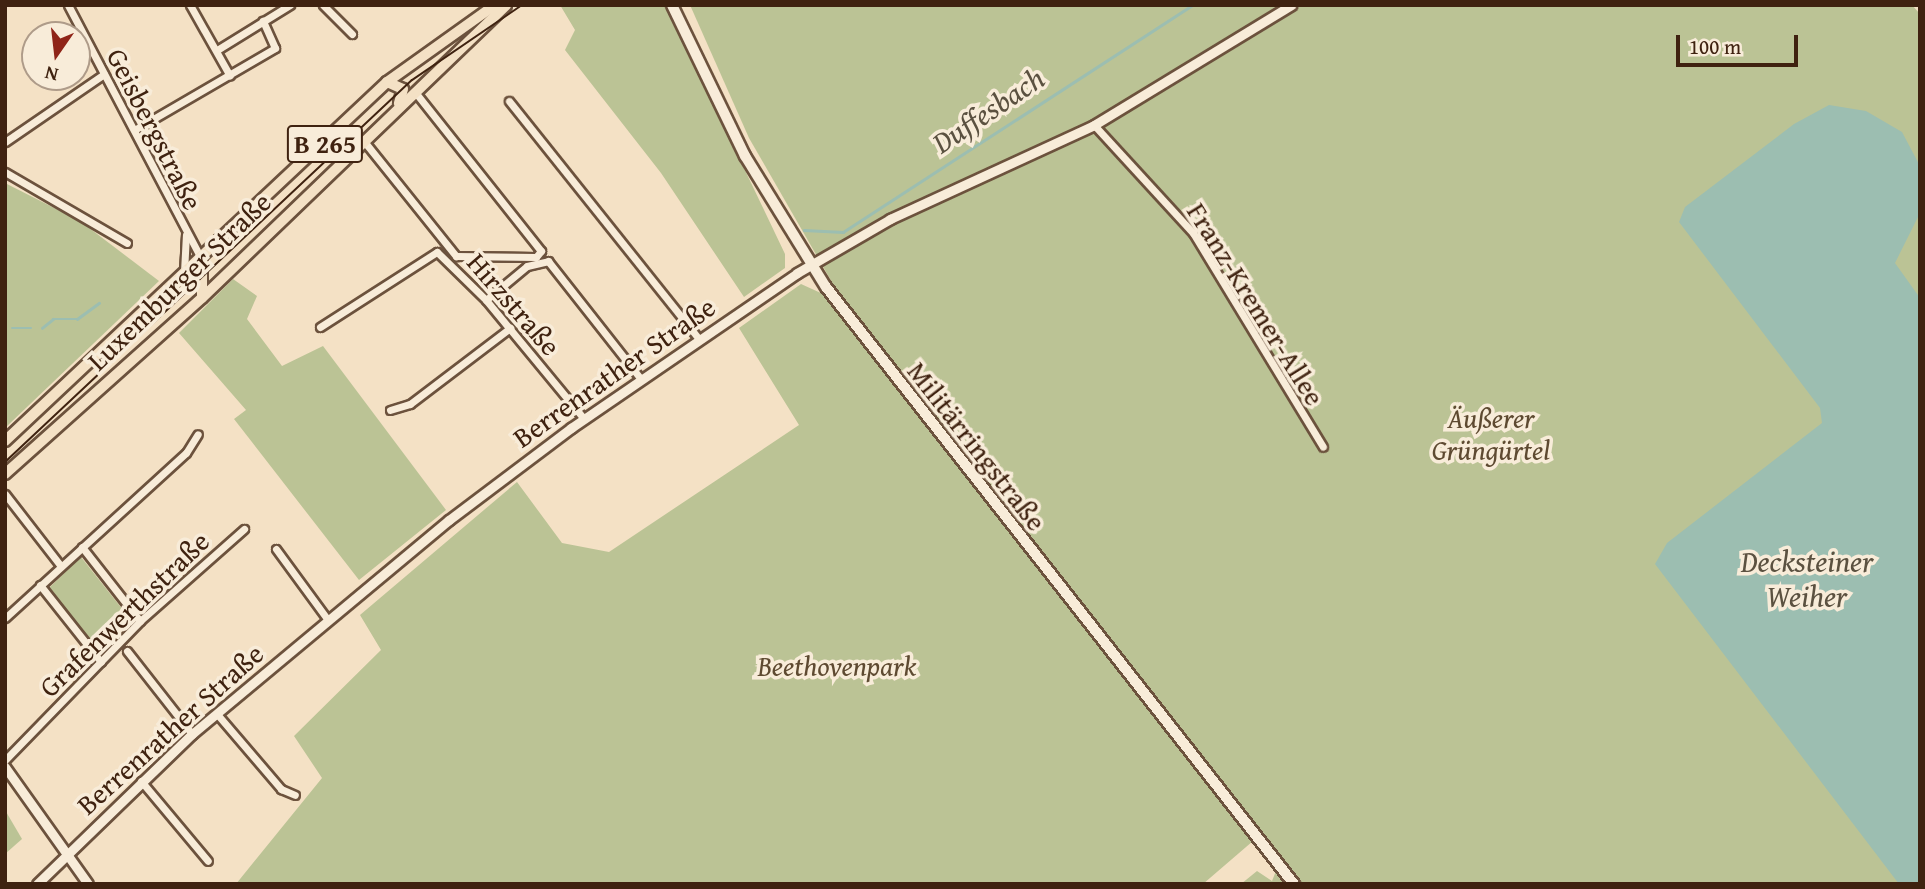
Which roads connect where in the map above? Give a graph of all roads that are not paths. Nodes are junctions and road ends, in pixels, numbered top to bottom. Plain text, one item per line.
1 (68, 5) edge
2 (190, 5) edge
3 (323, 5) edge
4 (495, 5) edge
5 (506, 5) edge
6 (672, 5) edge
7 (1291, 5) edge
8 (288, 6) edge
9 (263, 21) junction
10 (352, 34) dead end
11 (216, 50) junction
12 (104, 74) junction
13 (230, 76) junction
14 (387, 82) junction
15 (415, 92) junction
16 (509, 101) dead end
17 (394, 111) junction
18 (1094, 125) junction
19 (136, 130) junction
20 (362, 139) junction
21 (5, 142) edge
22 (5, 172) edge
23 (186, 235) junction
24 (127, 243) dead end
25 (204, 263) junction
26 (812, 265) junction
27 (230, 267) junction
28 (184, 276) junction
29 (202, 298) junction
30 (486, 300) junction
31 (320, 327) dead end
32 (510, 328) junction
33 (699, 340) junction
34 (641, 379) junction
35 (390, 410) dead end
36 (584, 419) junction
37 (198, 434) dead end
38 (5, 441) edge
39 (1323, 447) dead end
40 (5, 474) edge
41 (5, 494) edge
42 (244, 529) dead end
43 (82, 547) junction
44 (276, 549) dead end
45 (60, 565) junction
46 (40, 585) junction
47 (5, 618) edge
48 (328, 620) junction
49 (140, 621) junction
50 (127, 651) dead end
51 (101, 662) junction
52 (217, 714) junction
53 (192, 734) junction
54 (5, 760) edge
55 (5, 767) edge
56 (141, 781) junction
57 (295, 795) dead end
58 (69, 852) junction
59 (208, 861) dead end
60 (37, 884) edge
61 (88, 884) edge
62 (1294, 884) edge

1 - 12 street, Geisbergstraße
2 - 11 street
3 - 10 street
4 - 14 main road, Luxemburger Straße / B 265
5 - 15 main road, Luxemburger Straße / B 265
6 - 26 main road, Militärringstraße
7 - 18 street, Berrenrather Straße
8 - 9 street
9 - 11 street
9 - 13 street
11 - 13 street
12 - 19 street, Geisbergstraße
12 - 21 street
13 - 19 street
14 - 17 main road
14 - 25 main road, Luxemburger Straße / B 265
15 - 17 main road, Luxemburger Straße / B 265
15 - 20 street, Hirzstraße
16 - 33 street
17 - 20 main road, Luxemburger Straße / B 265
18 - 26 street, Berrenrather Straße
18 - 39 street, Franz-Kremer-Allee
19 - 23 street, Geisbergstraße
20 - 27 main road, Luxemburger Straße / B 265
22 - 24 street
23 - 25 street, Geisbergstraße
23 - 28 street, Geisbergstraße
25 - 27 main road
25 - 28 main road, Luxemburger Straße / B 265
25 - 29 main road
26 - 33 street, Berrenrather Straße
26 - 62 main road, Militärringstraße
27 - 29 main road, Luxemburger Straße / B 265
28 - 38 main road, Luxemburger Straße / B 265
29 - 40 main road, Luxemburger Straße / B 265
30 - 31 street, Hirzstraße
30 - 32 street, Hirzstraße
30 - 34 street
32 - 35 street
32 - 36 street, Hirzstraße
33 - 34 street, Berrenrather Straße
34 - 36 street, Berrenrather Straße
36 - 48 street, Berrenrather Straße
37 - 43 street
41 - 45 street
42 - 49 street, Grafenwerthstraße
43 - 45 street
43 - 49 street
44 - 48 street
45 - 46 street
46 - 47 street
46 - 51 street
48 - 52 street, Berrenrather Straße
49 - 51 street, Grafenwerthstraße
50 - 53 street
51 - 54 street, Grafenwerthstraße
52 - 53 street, Berrenrather Straße
52 - 57 street
53 - 56 street, Berrenrather Straße
55 - 58 street
56 - 58 street, Berrenrather Straße
56 - 59 street
58 - 60 street, Berrenrather Straße
58 - 61 street

